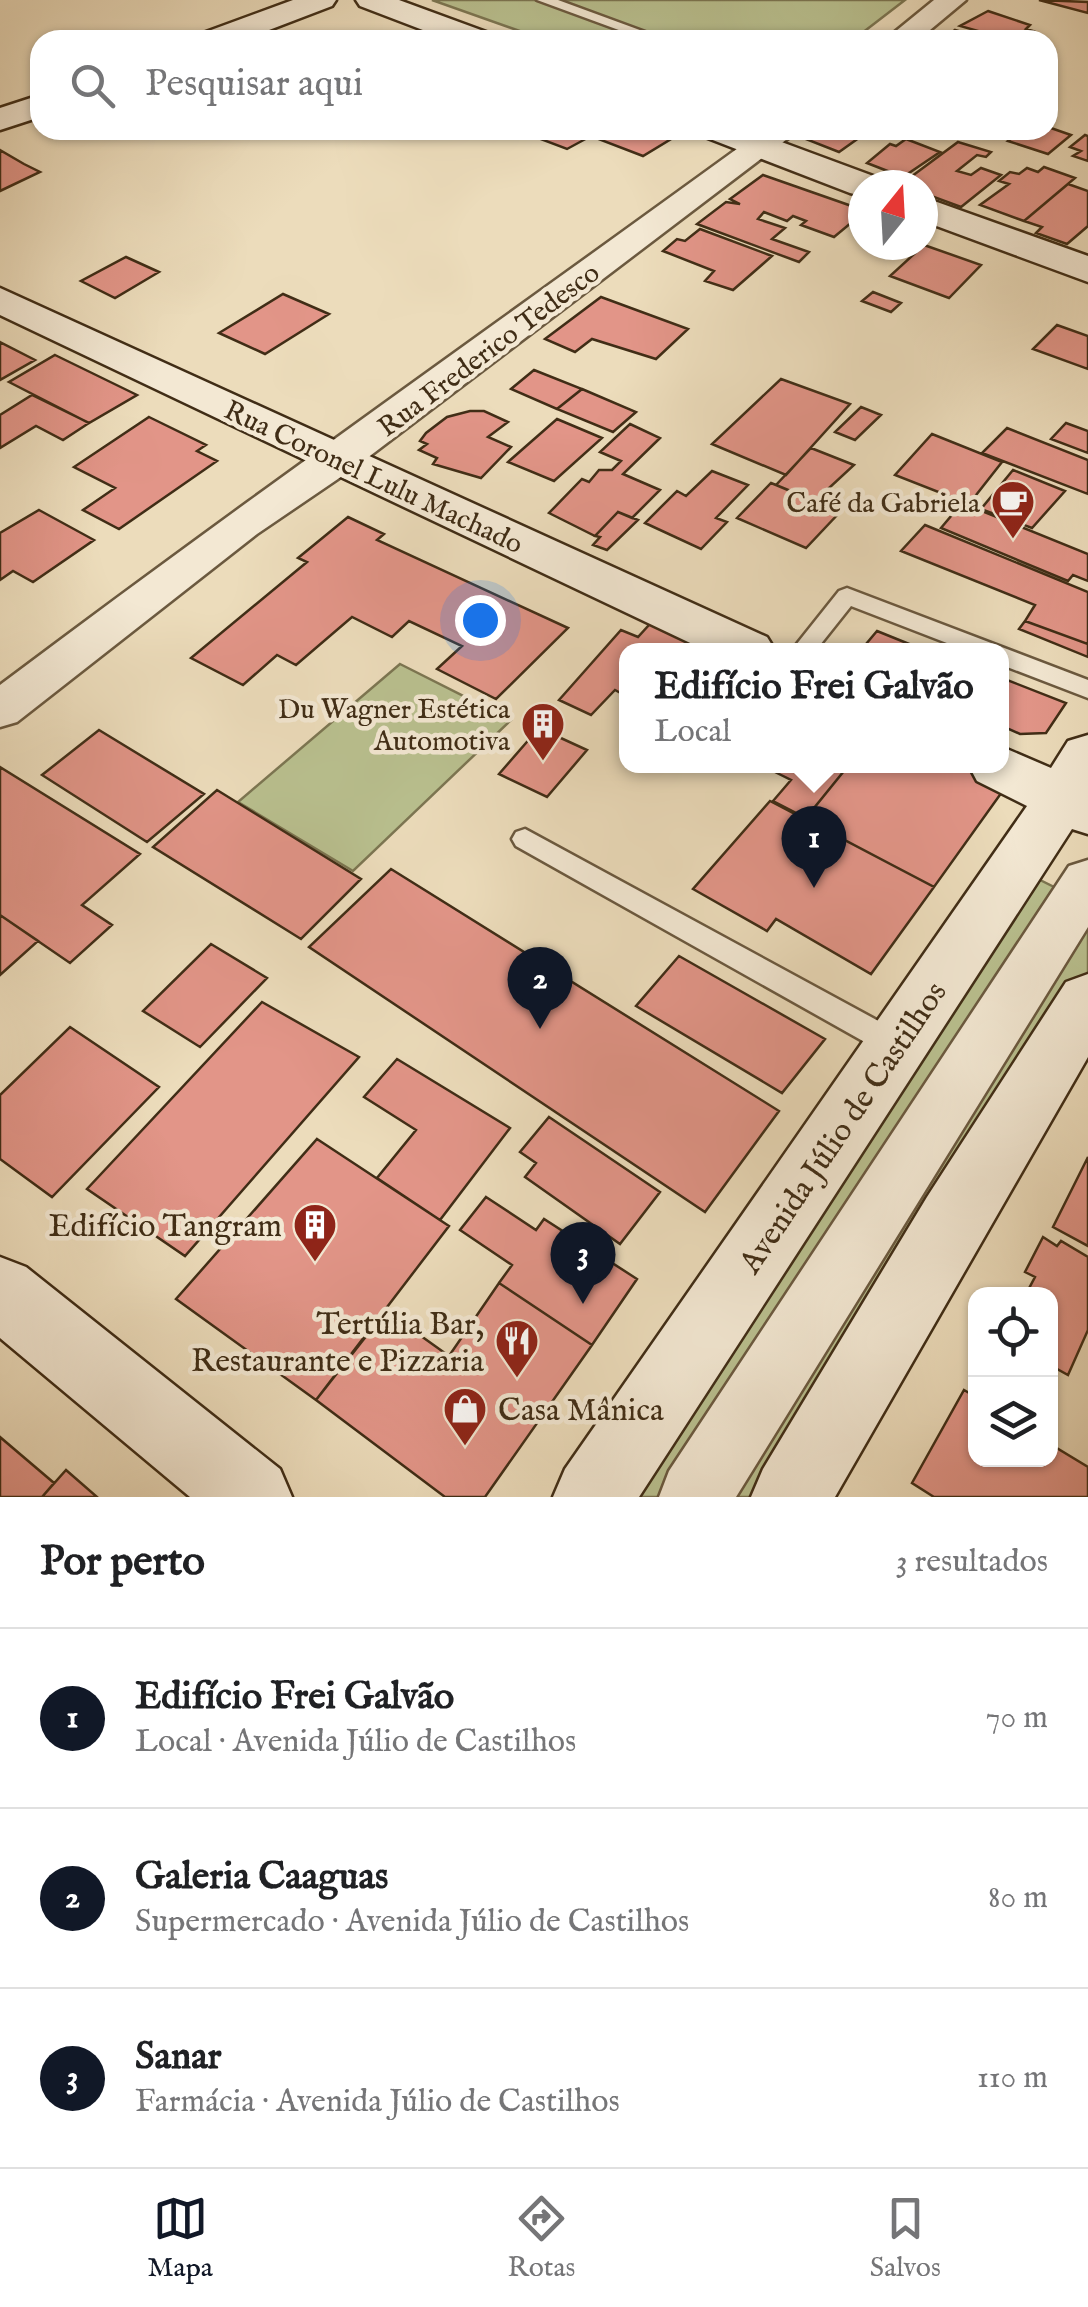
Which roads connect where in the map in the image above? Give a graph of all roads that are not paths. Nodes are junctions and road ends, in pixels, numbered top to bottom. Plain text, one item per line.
1 (321, 0) edge
2 (371, 0) edge
3 (544, 0) edge
4 (952, 0) edge
5 (241, 30) edge
6 (451, 30) edge
7 (631, 30) edge
8 (913, 30) edge
9 (30, 109) edge
10 (0, 120) edge
11 (767, 140) edge
12 (783, 140) edge
13 (848, 177) edge
14 (938, 214) edge
15 (1088, 270) edge
16 (0, 300) edge
17 (339, 459) junction
18 (734, 643) edge
19 (809, 643) edge
20 (969, 643) edge
21 (1009, 659) edge
22 (1088, 689) edge
23 (0, 710) edge
24 (1009, 769) edge
25 (1078, 788) edge
26 (525, 840) dead end
27 (1018, 869) junction
28 (1085, 895) edge
29 (1083, 1020) edge
30 (896, 1045) junction
31 (824, 1150) junction
32 (890, 1186) junction
33 (952, 1220) junction
34 (0, 1292) edge
35 (252, 1497) edge
36 (593, 1497) edge
37 (696, 1497) edge
38 (791, 1497) edge

1 - 5 street
2 - 6 street
3 - 7 lane
4 - 8 street
9 - 10 street
11 - 17 street, Rua Frederico Tedesco
12 - 13 street
14 - 15 street
16 - 17 street, Rua Coronel Lulu Machado
17 - 18 street, Rua Coronel Lulu Machado
17 - 23 street, Rua Frederico Tedesco
19 - 20 lane
21 - 22 lane
24 - 25 street
25 - 27 street, Avenida Júlio de Castilhos
26 - 30 lane
27 - 28 street
27 - 30 street, Avenida Júlio de Castilhos
28 - 32 street
29 - 33 street
30 - 31 street, Avenida Júlio de Castilhos
31 - 32 street
31 - 36 street, Avenida Júlio de Castilhos
32 - 33 street
32 - 37 street
33 - 38 street
34 - 35 street

